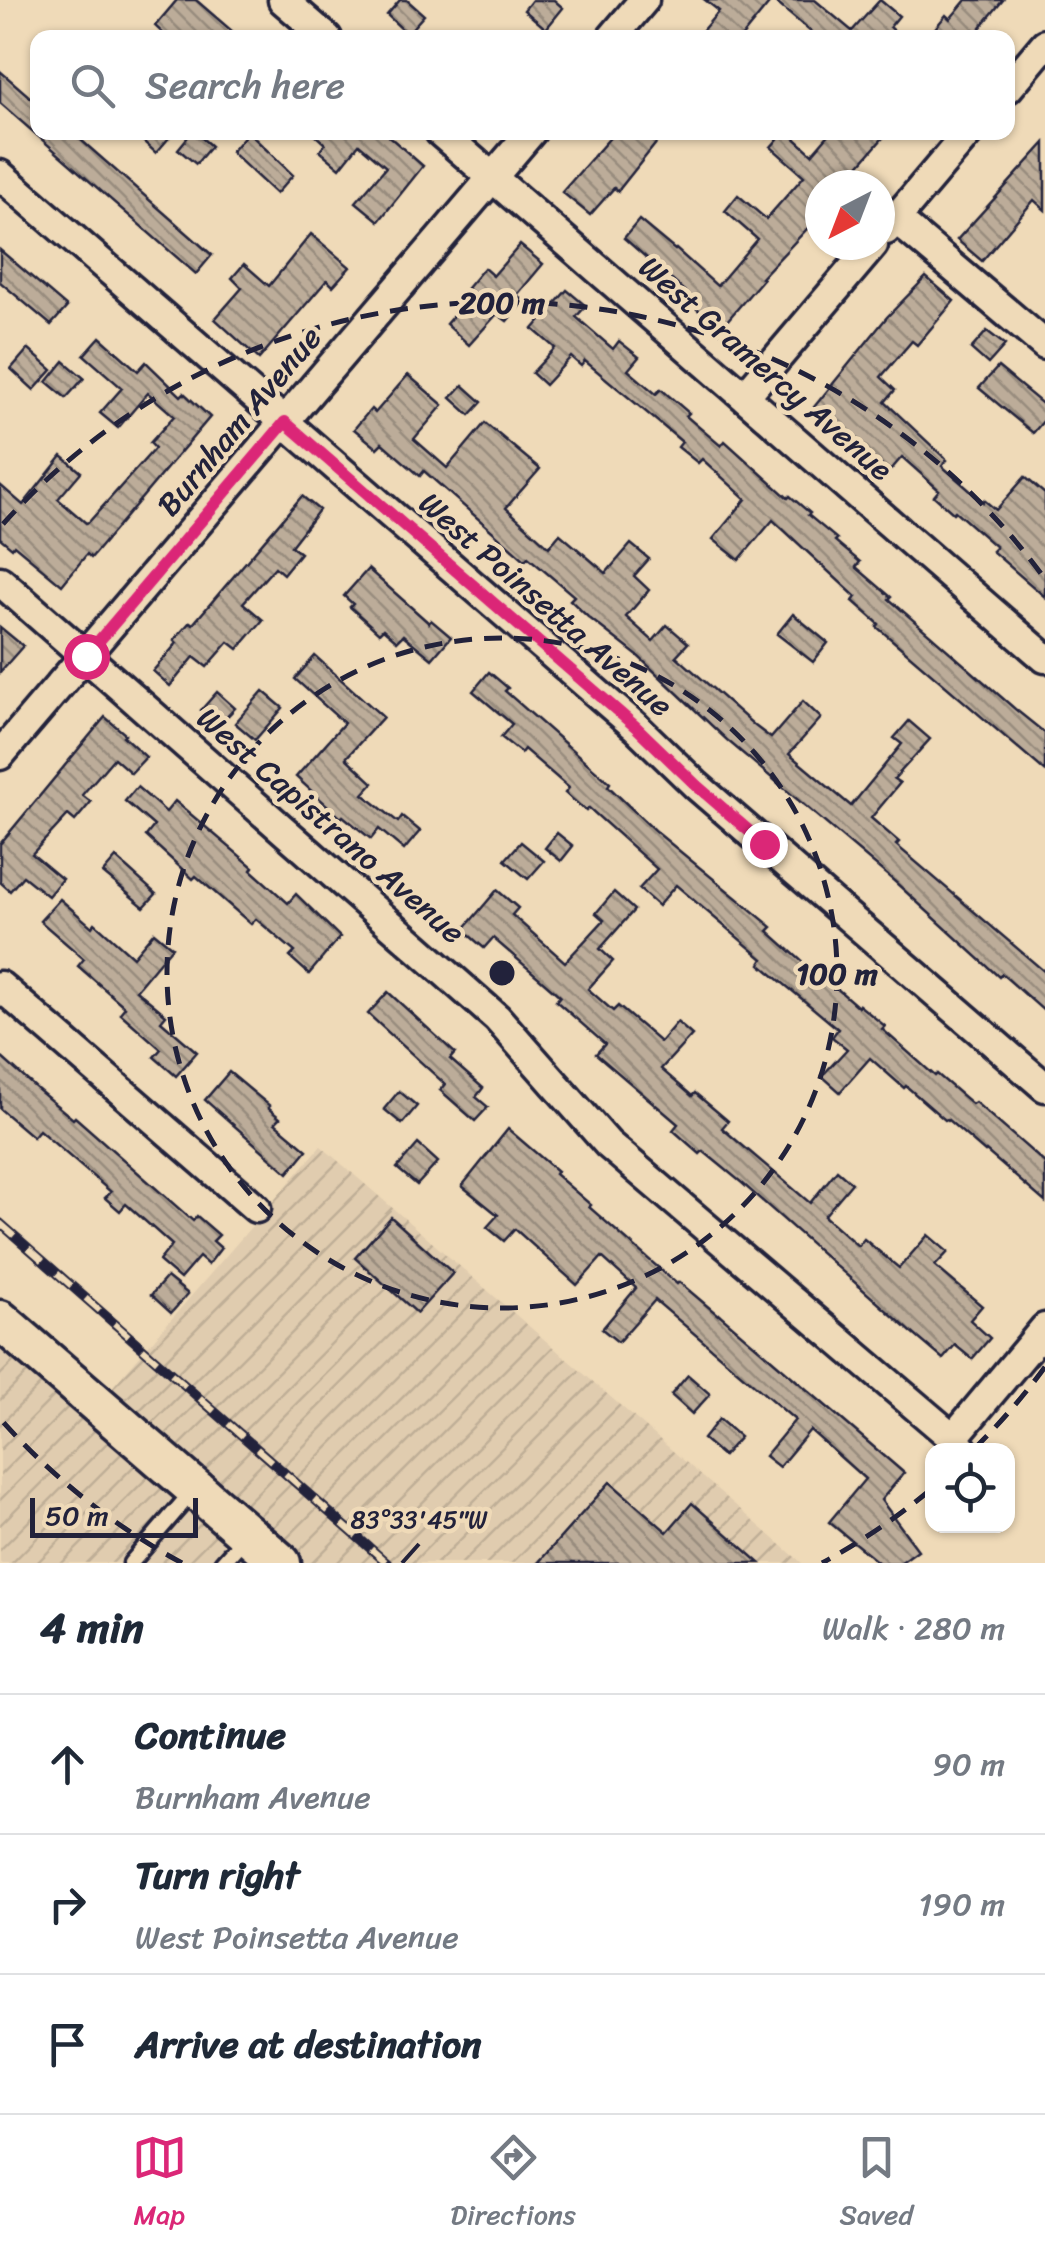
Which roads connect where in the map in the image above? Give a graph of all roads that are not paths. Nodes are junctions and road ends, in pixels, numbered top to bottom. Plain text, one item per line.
1 (282, 0) edge
2 (644, 0) edge
3 (318, 30) edge
4 (619, 30) edge
5 (1045, 44) edge
6 (1015, 80) edge
7 (449, 140) edge
8 (524, 140) edge
9 (962, 140) edge
10 (0, 175) edge
11 (493, 177) junction
12 (895, 220) edge
13 (895, 233) edge
14 (861, 260) edge
15 (1045, 346) edge
16 (745, 396) junction
17 (285, 422) junction
18 (0, 581) edge
19 (86, 656) junction
20 (1045, 658) edge
21 (0, 755) edge
22 (0, 986) edge
23 (1045, 1086) edge
24 (256, 1208) dead end
25 (0, 1320) edge
26 (1045, 1328) edge
27 (957, 1443) edge
28 (959, 1443) edge
29 (195, 1488) junction
30 (248, 1534) junction
31 (130, 1563) edge
32 (222, 1563) edge
33 (281, 1563) edge

1 - 3 street
2 - 4 street
5 - 6 street
7 - 11 street, West Gramercy Avenue
8 - 11 street, Burnham Avenue
9 - 12 street
10 - 17 street, West Poinsetta Avenue
11 - 16 street, West Gramercy Avenue
11 - 17 street, Burnham Avenue
13 - 15 street
14 - 16 street
16 - 20 street, West Gramercy Avenue
17 - 19 street, Burnham Avenue
17 - 23 street, West Poinsetta Avenue
18 - 19 street, West Capistrano Avenue
19 - 21 street, Burnham Avenue
19 - 27 street, West Capistrano Avenue
22 - 24 street
25 - 29 main road
26 - 28 street
29 - 30 main road
29 - 31 lane
30 - 32 lane
30 - 33 main road

